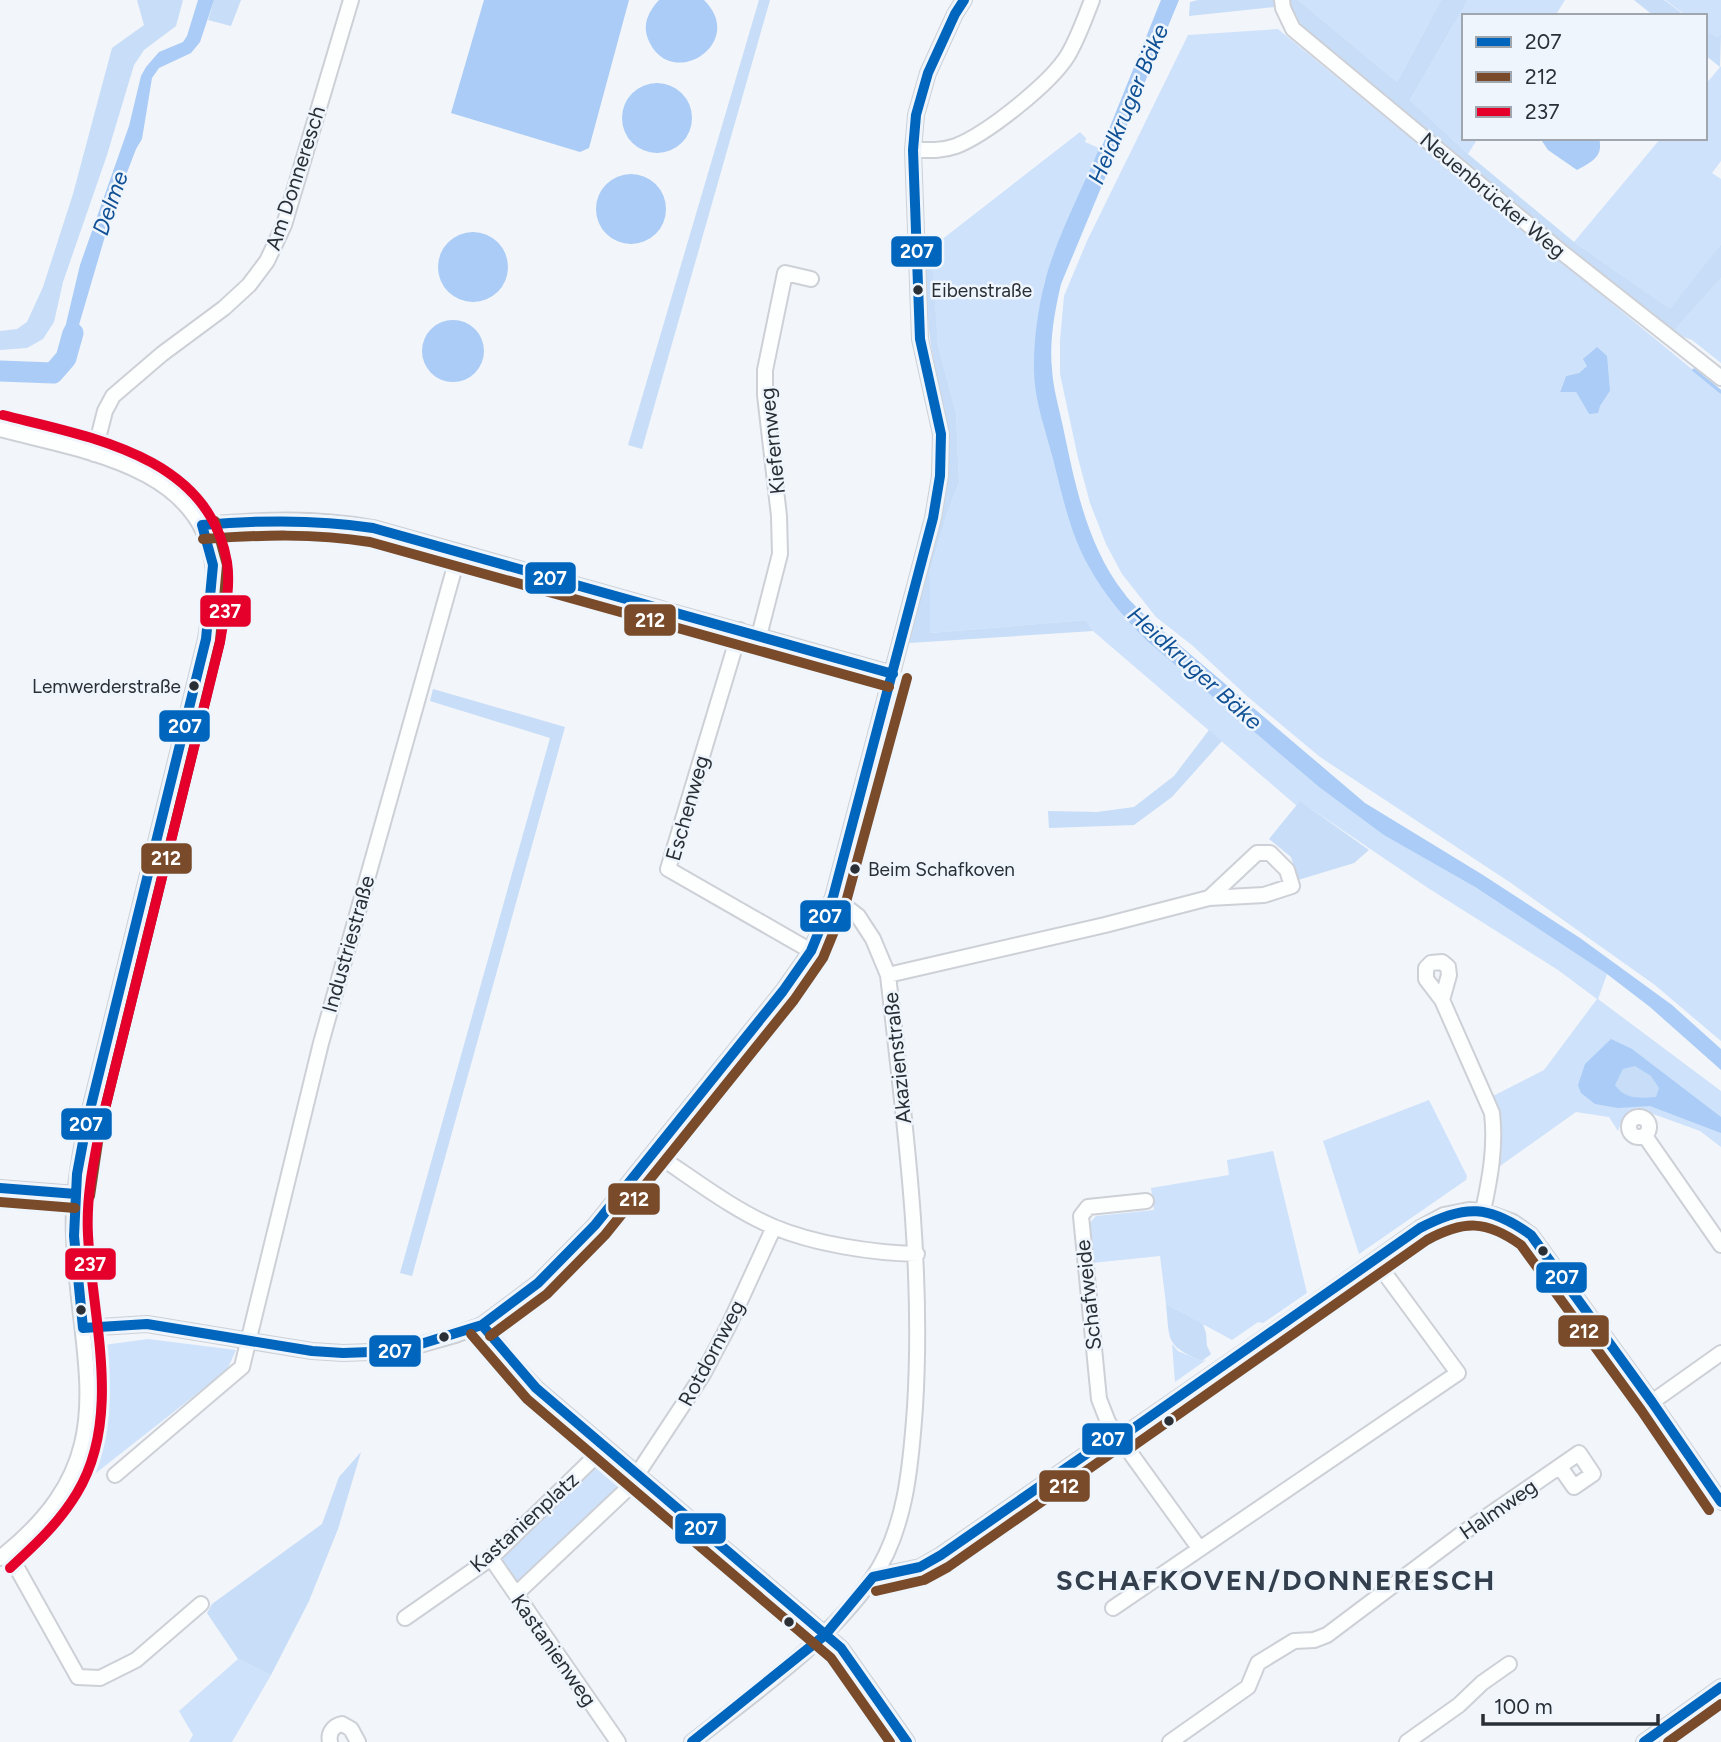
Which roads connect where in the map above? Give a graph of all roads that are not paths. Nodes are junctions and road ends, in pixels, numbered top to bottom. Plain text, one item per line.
1 (351, 0) edge
2 (964, 0) edge
3 (1092, 0) edge
4 (1282, 0) edge
5 (913, 150) junction
6 (811, 279) dead end
7 (1721, 379) edge
8 (0, 429) edge
9 (94, 454) junction
10 (202, 525) junction
11 (459, 552) junction
12 (740, 630) junction
13 (759, 636) junction
14 (893, 674) junction
15 (833, 897) junction
16 (1209, 898) junction
17 (811, 951) junction
18 (888, 975) junction
19 (1442, 1000) dead end
20 (1645, 1136) dead end
21 (654, 1153) junction
22 (0, 1188) edge
23 (76, 1194) junction
24 (1146, 1201) dead end
25 (1483, 1211) junction
26 (774, 1227) junction
27 (1721, 1245) edge
28 (917, 1254) junction
29 (1375, 1260) junction
30 (482, 1325) junction
31 (83, 1328) junction
32 (249, 1339) junction
33 (1721, 1353) edge
34 (1653, 1402) junction
35 (1121, 1437) junction
36 (605, 1447) junction
37 (1559, 1467) dead end
38 (115, 1475) dead end
39 (640, 1475) junction
40 (1721, 1502) edge
41 (1199, 1548) junction
42 (4, 1555) edge
43 (491, 1558) junction
44 (873, 1577) junction
45 (516, 1594) junction
46 (201, 1604) dead end
47 (1113, 1608) dead end
48 (405, 1618) dead end
49 (825, 1635) junction
50 (1509, 1664) dead end
51 (1721, 1687) edge
52 (355, 1741) edge
53 (330, 1742) edge
54 (618, 1742) edge
55 (692, 1742) edge
56 (907, 1742) edge
57 (1170, 1742) edge
58 (1407, 1742) edge
59 (1644, 1742) edge

1 - 9 street, Am Donneresch
2 - 5 street
3 - 5 street
4 - 7 street, Neuenbrücker Weg
5 - 14 street
6 - 13 street, Kiefernweg
8 - 9 street
9 - 10 street
10 - 11 street
10 - 23 street
11 - 12 street
11 - 32 street, Industriestraße
12 - 13 street
12 - 17 street, Eschenweg
13 - 14 street
14 - 15 street
15 - 17 street
15 - 18 street, Akazienstraße
16 - 16 street
16 - 18 street
17 - 21 street
18 - 28 street, Akazienstraße
19 - 25 street
20 - 27 street
21 - 26 street
21 - 30 street
22 - 23 street
23 - 31 street
24 - 35 street, Schafweide
25 - 29 street
25 - 34 street
26 - 28 street
26 - 39 street, Rotdornweg
28 - 44 street, Akazienstraße
29 - 35 street
29 - 41 street
30 - 32 street
30 - 36 street
31 - 32 street
31 - 42 street
32 - 38 street, Industriestraße
33 - 34 street
34 - 40 street
35 - 41 street, Schafweide
35 - 44 street
36 - 39 street
36 - 43 street, Kastanienplatz
37 - 57 street, Halmweg
39 - 45 street
39 - 49 street
41 - 47 street
42 - 46 street
43 - 45 street, Kastanienweg
43 - 48 street, Kastanienplatz
44 - 49 street, Akazienstraße
45 - 54 street, Kastanienweg
49 - 55 street, Akazienstraße
49 - 56 street
50 - 58 street
51 - 59 street
52 - 53 street

